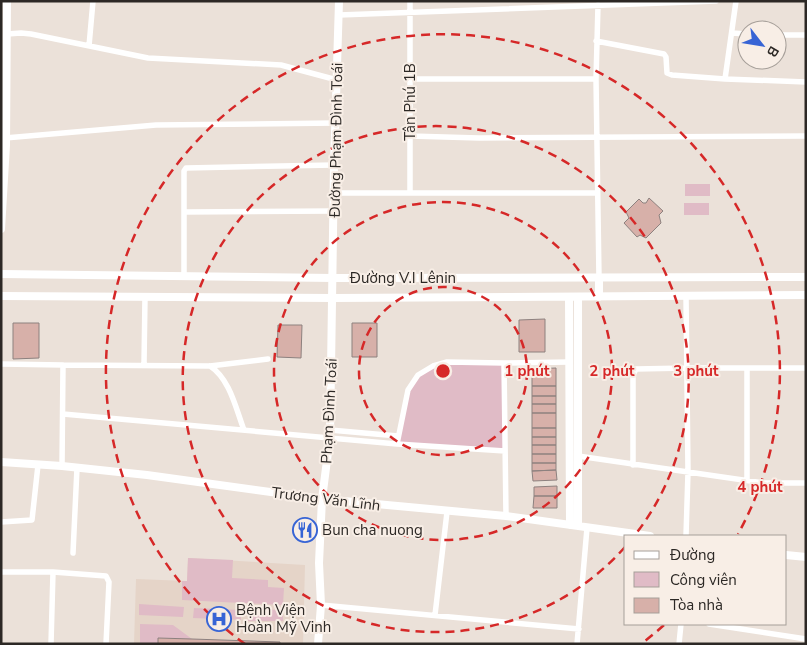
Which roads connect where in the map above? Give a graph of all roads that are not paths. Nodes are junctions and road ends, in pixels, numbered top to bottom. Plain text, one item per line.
1 (7, 1) edge
2 (93, 1) edge
3 (339, 1) edge
4 (410, 1) edge
5 (716, 1) edge
6 (736, 1) edge
7 (537, 4) edge
8 (598, 5) junction
9 (410, 12) junction
10 (339, 15) junction
11 (4, 25) edge
12 (732, 33) junction
13 (737, 33) edge
14 (7, 34) junction
15 (787, 35) edge
16 (806, 36) edge
17 (596, 41) junction
18 (89, 46) junction
19 (410, 79) junction
20 (596, 79) junction
21 (725, 79) junction
22 (337, 80) junction
23 (806, 82) edge
24 (336, 123) junction
25 (410, 136) junction
26 (806, 136) edge
27 (597, 137) junction
28 (4, 143) edge
29 (334, 165) junction
30 (410, 192) junction
31 (335, 193) junction
32 (597, 193) junction
33 (334, 211) junction
34 (184, 212) junction
35 (1, 229) edge
36 (1, 274) edge
37 (184, 276) junction
38 (806, 277) edge
39 (333, 278) junction
40 (599, 278) junction
41 (806, 295) edge
42 (1, 296) edge
43 (599, 296) junction
44 (686, 296) junction
45 (569, 297) junction
46 (578, 297) junction
47 (145, 298) junction
48 (333, 298) junction
49 (268, 359) dead end
50 (569, 362) junction
51 (504, 363) junction
52 (1, 364) edge
53 (144, 364) junction
54 (63, 365) junction
55 (210, 366) junction
56 (687, 368) junction
57 (747, 368) junction
58 (806, 368) edge
59 (63, 414) junction
60 (244, 430) junction
61 (330, 434) junction
62 (398, 436) junction
63 (397, 444) junction
64 (505, 451) junction
65 (578, 456) junction
66 (1, 462) edge
67 (633, 465) junction
68 (38, 466) junction
69 (62, 466) junction
70 (78, 468) junction
71 (688, 472) junction
72 (747, 480) junction
73 (806, 483) edge
74 (322, 499) junction
75 (447, 512) junction
76 (506, 516) junction
77 (1, 522) edge
78 (574, 525) junction
79 (587, 528) junction
80 (642, 535) edge
81 (686, 535) edge
82 (73, 553) dead end
83 (787, 555) edge
84 (806, 557) edge
85 (1, 572) edge
86 (54, 572) junction
87 (321, 605) junction
88 (436, 615) junction
89 (681, 625) edge
90 (716, 625) edge
91 (579, 629) junction
92 (806, 639) edge
93 (51, 644) edge
94 (106, 644) edge
95 (318, 644) edge
96 (577, 644) edge
97 (679, 644) edge

1 - 11 street
2 - 18 street
3 - 10 street, Đường Phạm Đình Toái
4 - 9 street, Tân Phú 1B
5 - 8 street
6 - 12 street
7 - 8 street
7 - 9 street
8 - 17 street
9 - 10 street
9 - 19 street, Tân Phú 1B
10 - 22 street, Đường Phạm Đình Toái
11 - 14 street
12 - 13 street
12 - 21 street
14 - 18 street
14 - 28 street
15 - 16 street
17 - 20 street
17 - 21 street
18 - 22 street
19 - 20 street
19 - 25 street, Tân Phú 1B
20 - 27 street
21 - 23 street
22 - 24 street, Đường Phạm Đình Toái
24 - 28 street
24 - 29 street, Đường Phạm Đình Toái
25 - 27 street
25 - 30 street, Tân Phú 1B
26 - 27 street
27 - 32 street
28 - 35 street
29 - 31 street, Đường Phạm Đình Toái
29 - 34 street
30 - 31 street
30 - 32 street
31 - 33 street, Đường Phạm Đình Toái
32 - 40 street
33 - 34 street
33 - 39 street, Đường Phạm Đình Toái
34 - 37 street
36 - 37 street, Đường V.I Lênin
37 - 39 street, Đường V.I Lênin
38 - 40 street, Đường V.I Lênin
39 - 40 street, Đường V.I Lênin
39 - 48 street, Đường Phạm Đình Toái
40 - 43 street
41 - 44 street, Đường V.I Lênin
42 - 47 street, Đường V.I Lênin
43 - 44 street, Đường V.I Lênin
43 - 46 street, Đường V.I Lênin
44 - 56 street
45 - 46 street, Đường V.I Lênin
45 - 48 street, Đường V.I Lênin
45 - 50 street
46 - 65 street
47 - 48 street, Đường V.I Lênin
47 - 53 street
48 - 61 street, Phạm Đình Toái
49 - 55 street
50 - 51 street
50 - 78 street
51 - 62 street
51 - 64 street
52 - 54 street
53 - 54 street
53 - 55 street
54 - 59 street
55 - 60 street
56 - 57 street
56 - 67 street
56 - 71 street
57 - 58 street
57 - 72 street
59 - 60 street
59 - 69 street
60 - 61 street
61 - 62 street
61 - 63 street
61 - 74 street, Phạm Đình Toái
62 - 63 street
63 - 64 street
64 - 76 street
65 - 67 street
65 - 78 street
66 - 68 street, Trương Văn Lĩnh
67 - 71 street
68 - 69 street, Trương Văn Lĩnh
68 - 77 street
69 - 70 street, Trương Văn Lĩnh
70 - 74 street, Trương Văn Lĩnh
70 - 82 street
71 - 72 street
71 - 81 street
72 - 73 street
74 - 75 street, Trương Văn Lĩnh
74 - 87 street, Phạm Đình Toái
75 - 76 street, Trương Văn Lĩnh
75 - 88 street
76 - 78 street, Trương Văn Lĩnh
78 - 79 street, Trương Văn Lĩnh
79 - 80 street, Trương Văn Lĩnh
79 - 91 street
83 - 84 street
85 - 86 street
86 - 93 street
86 - 94 street
87 - 88 street
87 - 95 street, Phạm Đình Toái
88 - 91 street
89 - 97 street
90 - 92 street
91 - 96 street

